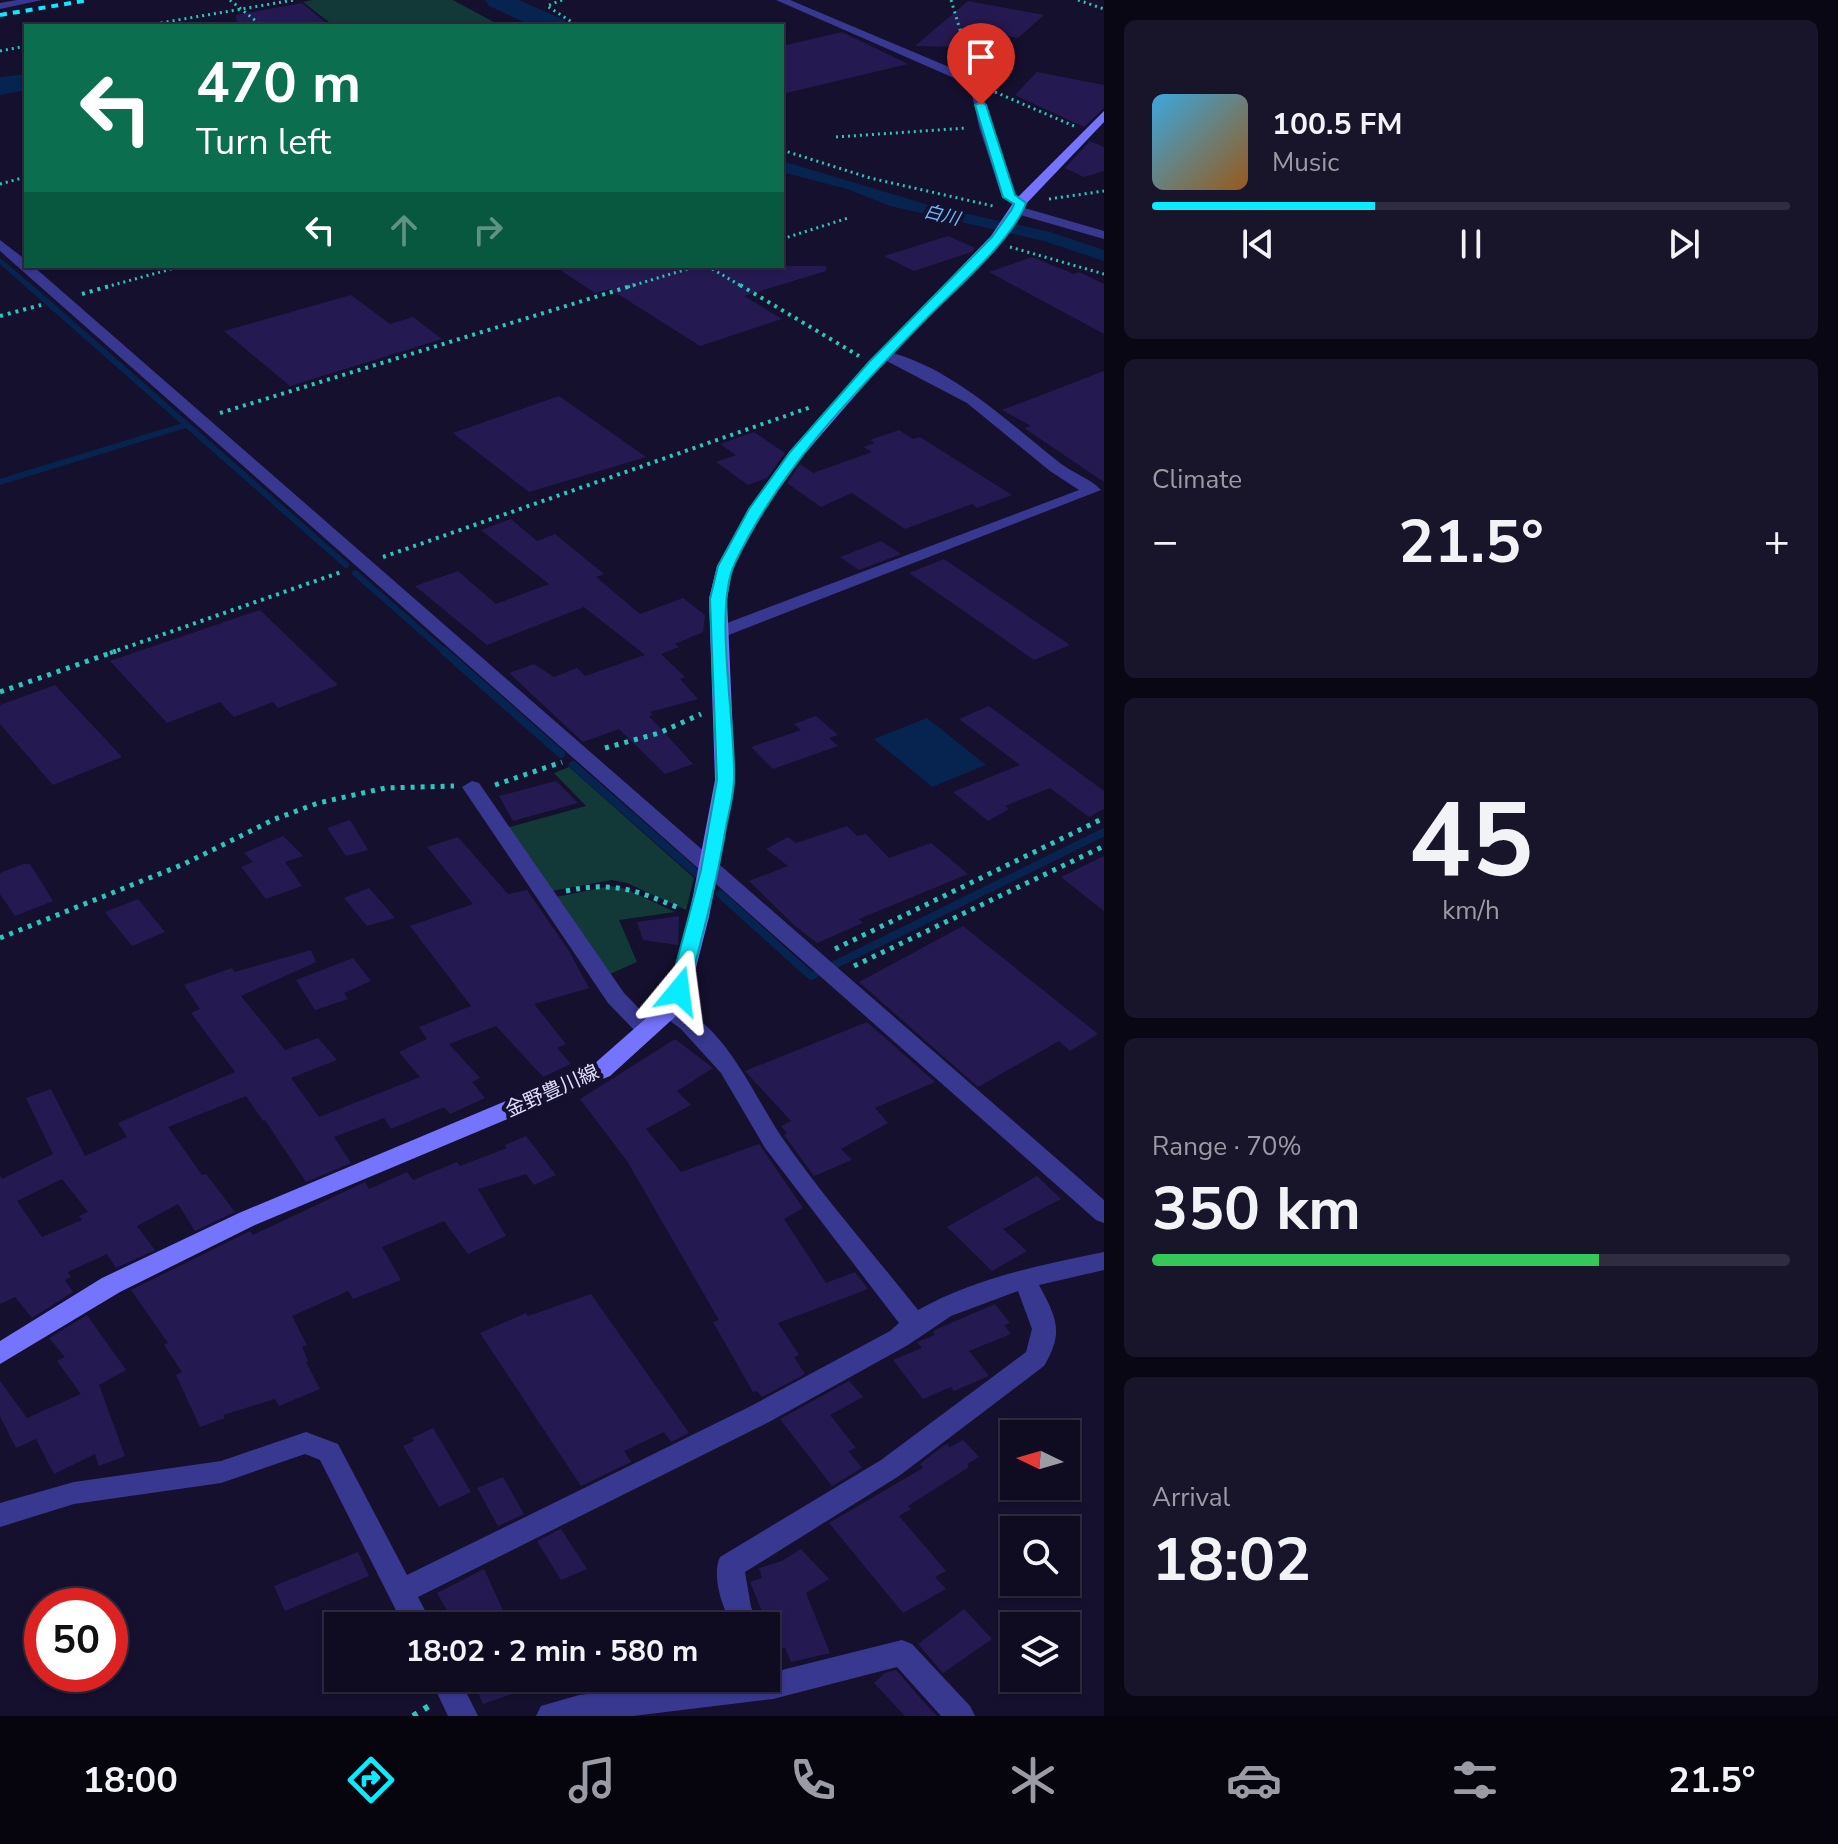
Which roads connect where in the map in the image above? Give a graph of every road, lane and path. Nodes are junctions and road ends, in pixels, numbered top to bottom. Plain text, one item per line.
1 (37, 0) edge
2 (230, 0) edge
3 (294, 0) edge
4 (562, 0) edge
5 (781, 0) edge
6 (951, 0) edge
7 (1078, 0) edge
8 (0, 6) edge
9 (241, 9) junction
10 (1104, 9) edge
11 (155, 24) edge
12 (260, 24) edge
13 (575, 24) edge
14 (24, 46) edge
15 (0, 51) edge
16 (976, 83) junction
17 (1104, 115) edge
18 (985, 127) junction
19 (1087, 132) junction
20 (836, 137) dead end
21 (784, 151) edge
22 (24, 178) edge
23 (0, 184) edge
24 (1104, 191) edge
25 (1017, 209) junction
26 (848, 218) dead end
27 (1104, 235) edge
28 (784, 238) edge
29 (995, 241) junction
30 (0, 244) edge
31 (24, 265) edge
32 (27, 268) edge
33 (175, 268) edge
34 (691, 268) edge
35 (711, 268) edge
36 (1104, 274) edge
37 (63, 299) junction
38 (0, 316) edge
39 (880, 360) junction
40 (850, 393) junction
41 (198, 420) junction
42 (364, 564) junction
43 (720, 632) junction
44 (0, 692) edge
45 (472, 787) joint
46 (1104, 818) edge
47 (1104, 846) edge
48 (710, 870) junction
49 (546, 896) junction
50 (699, 917) junction
51 (0, 938) edge
52 (813, 960) junction
53 (832, 977) junction
54 (668, 1011) junction
55 (647, 1030) junction
56 (1104, 1214) edge
57 (1104, 1261) edge
58 (1024, 1279) junction
59 (914, 1324) junction
60 (0, 1354) edge
61 (0, 1515) edge
62 (402, 1591) junction
63 (412, 1612) edge
64 (739, 1612) edge
65 (780, 1676) edge
66 (451, 1692) edge
67 (684, 1692) edge
68 (463, 1716) edge
69 (551, 1716) edge
70 (960, 1716) edge

1 - 8 street
2 - 9 path
3 - 9 path
4 - 13 path
5 - 16 street
6 - 16 path
7 - 10 path
9 - 11 path
9 - 12 path
14 - 15 path
16 - 18 street
16 - 19 path
17 - 19 main road, 金野豊川線
18 - 20 path
18 - 25 street
19 - 25 main road, 金野豊川線
21 - 25 path
22 - 23 path
24 - 25 path
25 - 27 street
25 - 29 main road, 金野豊川線
26 - 28 path
29 - 36 path
29 - 39 main road, 金野豊川線
30 - 31 street
32 - 37 street
33 - 37 path
34 - 41 path
35 - 39 path
37 - 38 path
37 - 41 street
39 - 40 main road, 金野豊川線
39 - 43 street
40 - 42 path
40 - 43 main road, 金野豊川線
41 - 42 street
42 - 44 path
42 - 48 street
43 - 48 main road, 金野豊川線
45 - 49 street
45 - 51 path
46 - 52 path
47 - 53 path
48 - 50 main road, 金野豊川線
48 - 52 street
49 - 50 path
49 - 55 street
50 - 54 main road, 金野豊川線
52 - 53 street
53 - 56 street
54 - 55 main road, 金野豊川線
54 - 59 street
55 - 60 main road, 金野豊川線
57 - 58 street
58 - 59 street
58 - 64 street
59 - 62 street
61 - 62 street
62 - 63 street
65 - 70 street
66 - 68 street
67 - 69 street

